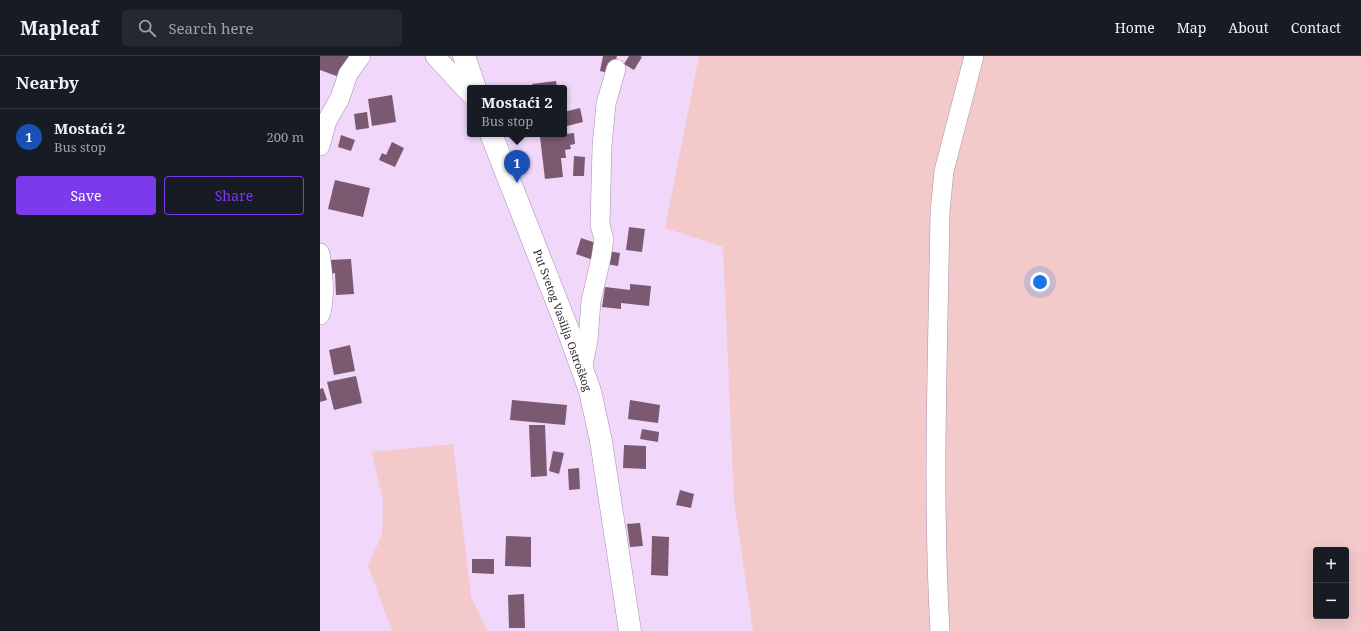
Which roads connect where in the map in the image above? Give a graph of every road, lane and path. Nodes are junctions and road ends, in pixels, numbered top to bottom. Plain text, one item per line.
1 (361, 56) edge
2 (435, 56) edge
3 (464, 56) edge
4 (974, 56) edge
5 (616, 69) dead end
6 (474, 85) edge
7 (467, 91) edge
8 (492, 137) edge
9 (320, 146) edge
10 (320, 253) edge
11 (320, 316) edge
12 (582, 369) junction
13 (630, 631) edge
14 (940, 631) edge

1 - 9 street
2 - 7 street
3 - 6 street
4 - 14 street
5 - 12 street
8 - 12 street, Put Svetog Vasilija Ostroškog
10 - 11 street
12 - 13 street, Put Svetog Vasilija Ostroškog

